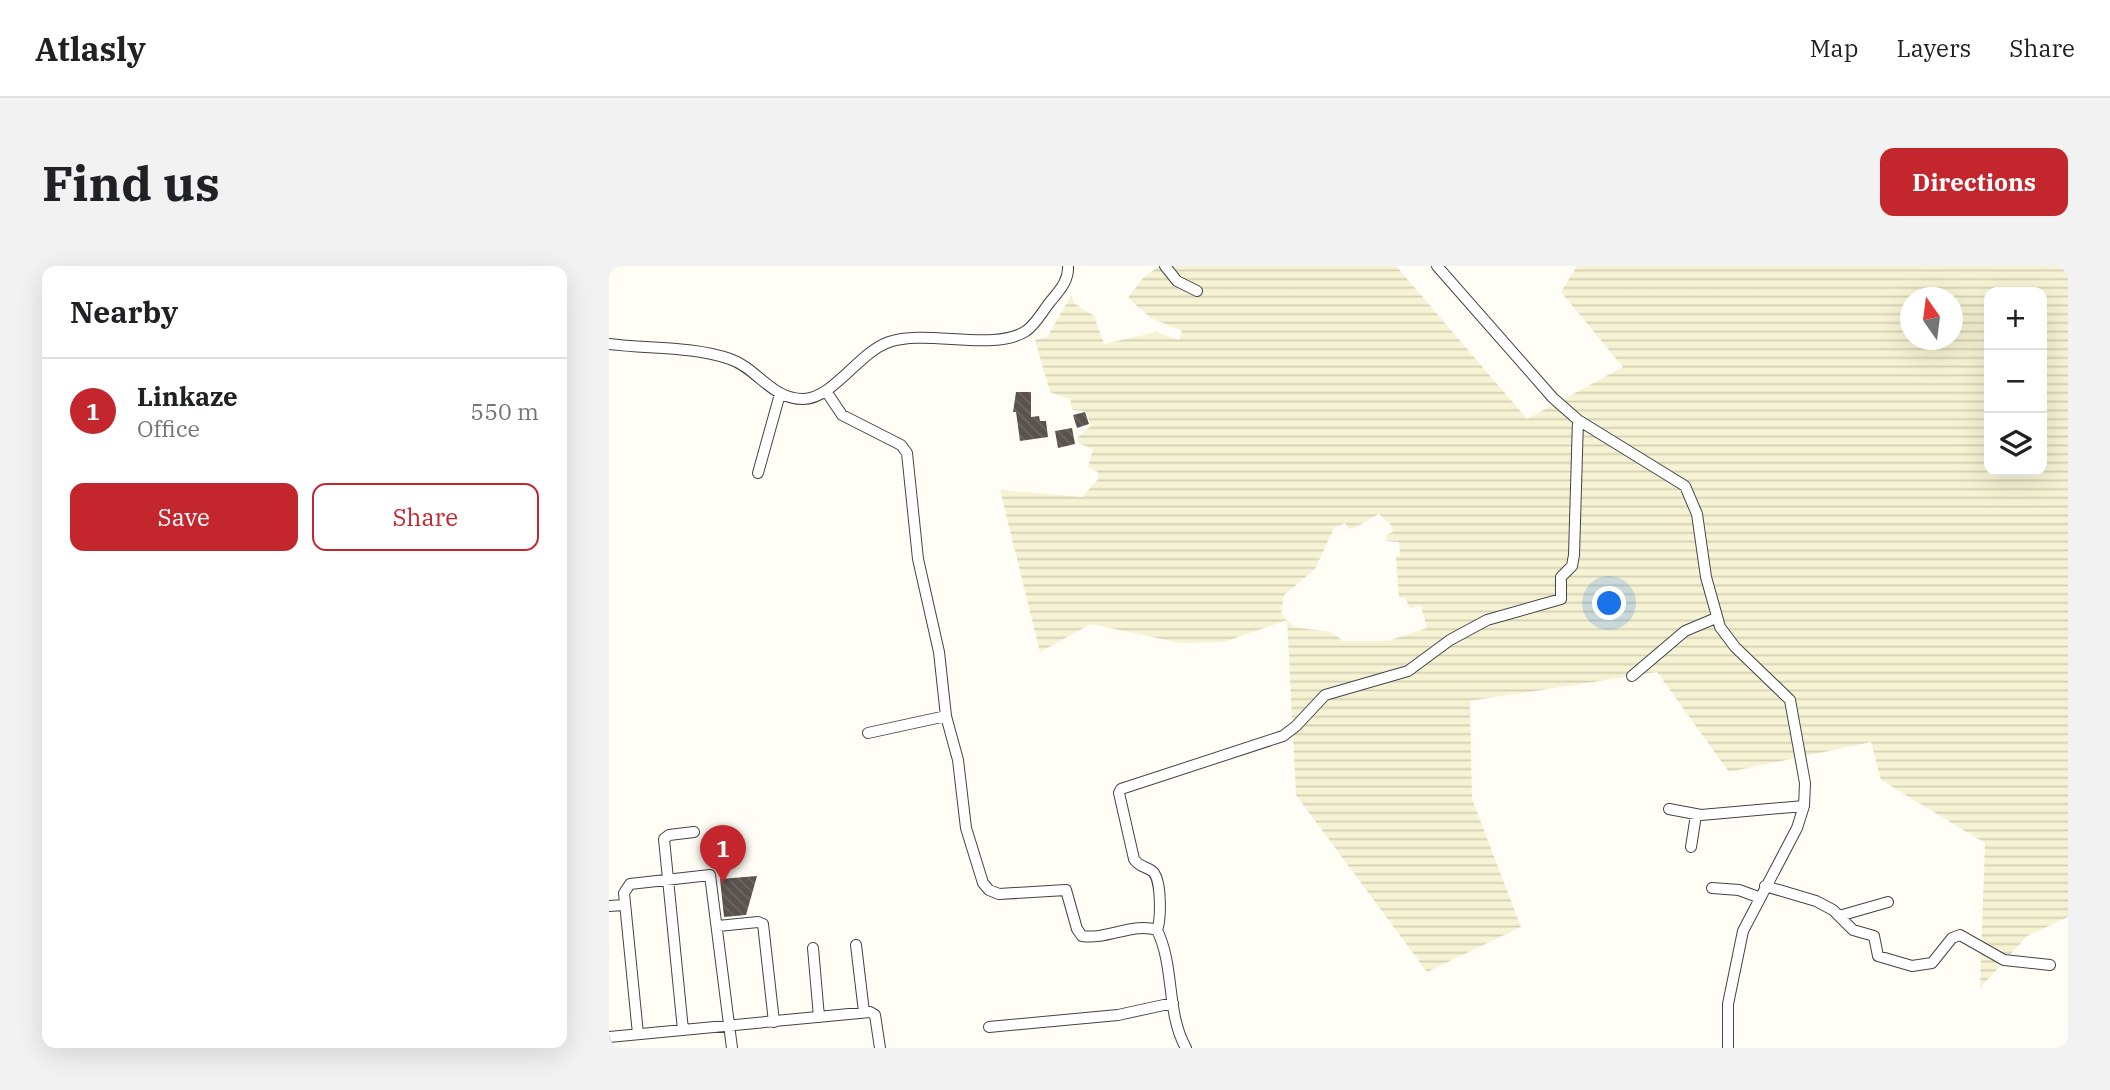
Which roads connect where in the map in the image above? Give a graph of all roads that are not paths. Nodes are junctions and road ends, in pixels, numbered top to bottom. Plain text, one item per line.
1 (1068, 266) edge
2 (1165, 266) edge
3 (1437, 266) edge
4 (1197, 291) dead end
5 (609, 344) edge
6 (826, 391) junction
7 (780, 394) junction
8 (1578, 420) junction
9 (758, 473) dead end
10 (1716, 618) junction
11 (1632, 676) dead end
12 (946, 716) junction
13 (868, 733) dead end
14 (1804, 806) junction
15 (1669, 809) dead end
16 (1696, 815) junction
17 (694, 832) dead end
18 (1691, 848) dead end
19 (668, 880) junction
20 (1765, 886) junction
21 (1713, 888) dead end
22 (1758, 897) junction
23 (1888, 902) dead end
24 (624, 905) junction
25 (609, 906) edge
26 (1839, 916) junction
27 (718, 926) junction
28 (1157, 930) junction
29 (856, 945) dead end
30 (813, 948) dead end
31 (2050, 965) dead end
32 (1174, 1003) junction
33 (864, 1012) junction
34 (820, 1017) junction
35 (774, 1021) junction
36 (729, 1026) junction
37 (989, 1027) dead end
38 (683, 1030) junction
39 (638, 1034) junction
40 (614, 1036) edge
41 (621, 1048) edge
42 (732, 1048) edge
43 (880, 1048) edge
44 (1186, 1048) edge
45 (1728, 1048) edge

1 - 6 street
2 - 4 street
3 - 8 street
5 - 7 street
6 - 7 street
6 - 12 street
7 - 9 street
8 - 10 street
8 - 28 street
10 - 11 street
10 - 14 street
12 - 13 street
12 - 28 street
14 - 16 street
14 - 20 street
15 - 16 street
16 - 18 street
17 - 19 street
19 - 24 street
19 - 27 street
19 - 38 street
20 - 22 street
20 - 26 street
21 - 22 street
22 - 45 street
23 - 26 street
24 - 25 street
24 - 39 street
26 - 31 street
27 - 35 street
27 - 36 street
28 - 32 street
29 - 33 street
30 - 34 street
32 - 37 street
32 - 44 street
33 - 34 street
33 - 43 street
34 - 35 street
35 - 36 street
36 - 38 street
36 - 42 street
38 - 39 street
39 - 40 street
40 - 41 street

